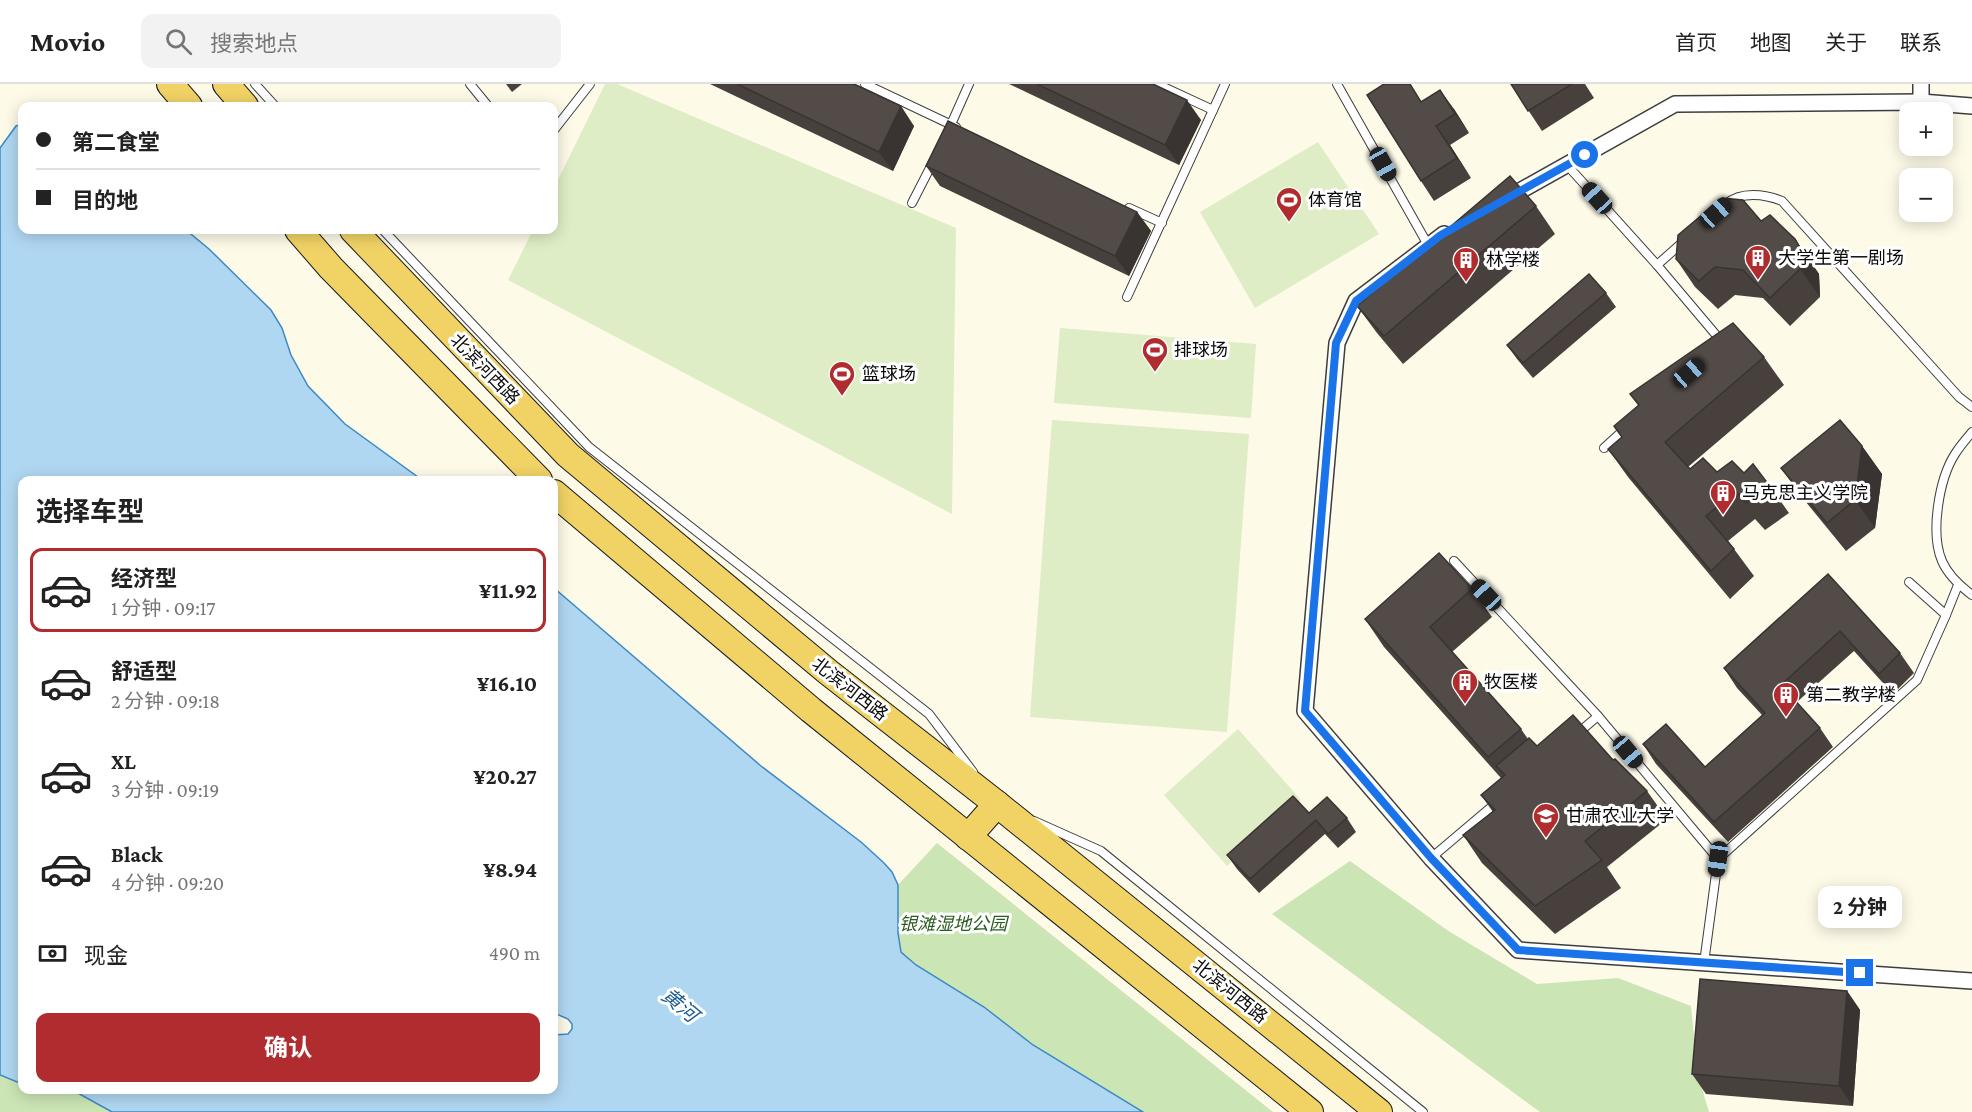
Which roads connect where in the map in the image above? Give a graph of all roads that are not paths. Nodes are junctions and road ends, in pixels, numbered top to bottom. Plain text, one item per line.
1 (170, 84) edge
2 (226, 84) edge
3 (255, 84) edge
4 (470, 84) edge
5 (590, 84) edge
6 (865, 84) edge
7 (969, 84) edge
8 (1156, 84) edge
9 (1225, 84) edge
10 (1337, 84) edge
11 (1921, 84) edge
12 (186, 102) edge
13 (242, 102) edge
14 (271, 102) edge
15 (485, 102) edge
16 (1899, 102) edge
17 (1922, 102) edge
18 (1953, 104) edge
19 (1972, 106) edge
20 (1213, 110) junction
21 (558, 125) edge
22 (951, 125) junction
23 (962, 130) edge
24 (946, 135) edge
25 (937, 154) edge
26 (1567, 165) junction
27 (912, 203) dead end
28 (1120, 204) edge
29 (1494, 206) edge
30 (1722, 207) edge
31 (1162, 224) junction
32 (1452, 229) edge
33 (301, 234) edge
34 (357, 234) edge
35 (387, 234) edge
36 (1690, 236) edge
37 (1428, 245) junction
38 (1657, 265) junction
39 (1127, 297) dead end
40 (1714, 351) edge
41 (1972, 407) edge
42 (1638, 418) edge
43 (1972, 432) edge
44 (1604, 448) dead end
45 (534, 476) edge
46 (558, 496) edge
47 (1454, 561) dead end
48 (1909, 582) dead end
49 (1958, 585) junction
50 (1972, 595) edge
51 (1946, 615) junction
52 (1598, 716) junction
53 (1571, 739) edge
54 (1501, 799) edge
55 (997, 804) junction
56 (968, 837) junction
57 (1431, 858) junction
58 (1718, 859) junction
59 (1704, 963) junction
60 (1972, 981) edge
61 (1310, 1112) edge
62 (1379, 1112) edge
63 (1423, 1112) edge

1 - 12 main road
2 - 13 main road
3 - 14 lane
4 - 15 lane
5 - 21 lane
6 - 22 lane
7 - 22 lane
8 - 20 lane
9 - 20 lane
10 - 37 lane
11 - 17 street
16 - 26 street
18 - 19 street
20 - 31 lane
22 - 23 lane
22 - 24 lane
25 - 27 lane
26 - 29 street
26 - 38 lane
28 - 31 lane
30 - 41 lane
31 - 39 lane
32 - 37 street
33 - 45 main road
34 - 55 main road, 北滨河西路
35 - 55 lane
36 - 38 lane
37 - 57 street
38 - 40 lane
42 - 44 lane
43 - 49 lane
46 - 56 main road
47 - 52 lane
48 - 51 lane
49 - 50 lane
49 - 51 lane
51 - 58 lane
52 - 53 lane
52 - 58 lane
54 - 57 lane
55 - 56 main road
55 - 62 main road, 北滨河西路
55 - 63 lane
56 - 61 main road
57 - 59 street
58 - 59 lane
59 - 60 street

